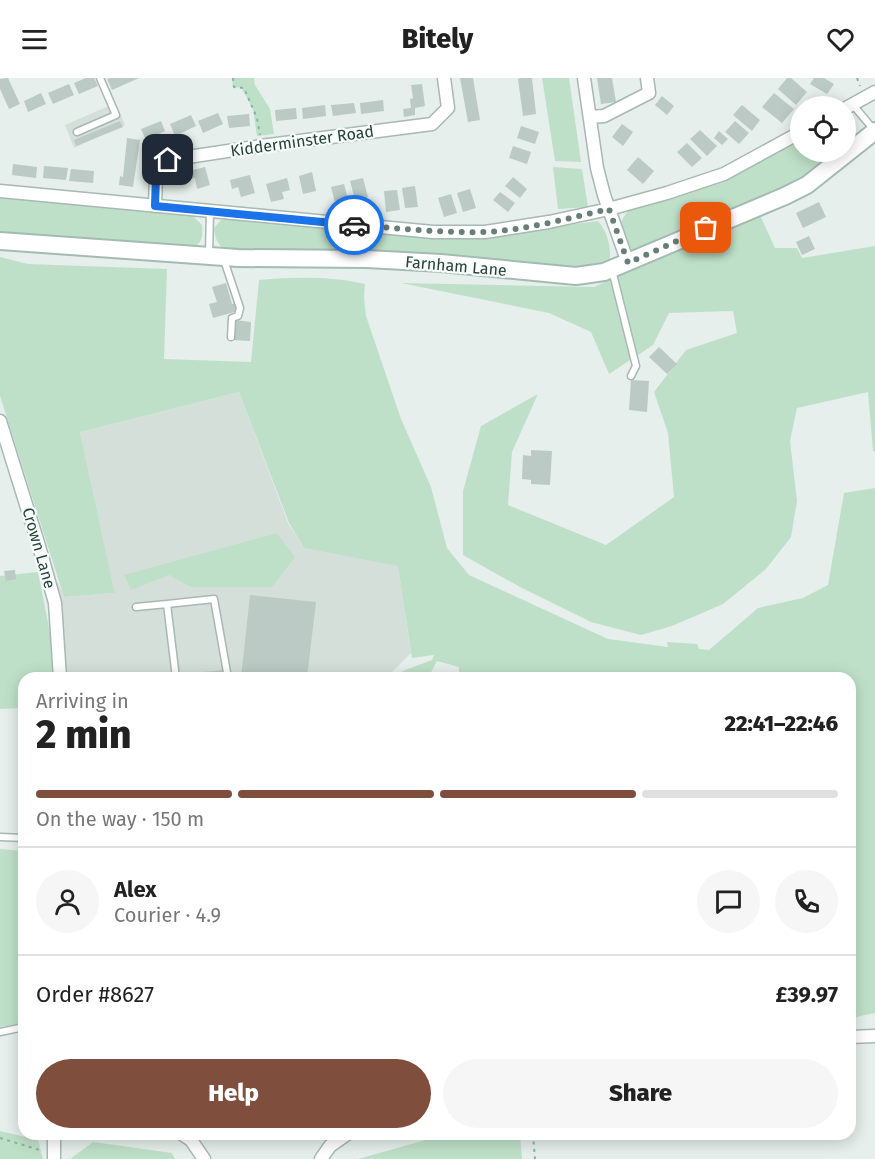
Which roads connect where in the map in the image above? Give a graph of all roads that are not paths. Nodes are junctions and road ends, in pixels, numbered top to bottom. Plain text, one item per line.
1 (100, 78) edge
2 (444, 78) edge
3 (584, 78) edge
4 (647, 78) edge
5 (875, 92) edge
6 (856, 103) edge
7 (856, 112) edge
8 (590, 117) junction
9 (875, 131) edge
10 (77, 132) dead end
11 (790, 138) edge
12 (0, 191) edge
13 (155, 206) junction
14 (609, 209) junction
15 (210, 211) junction
16 (0, 241) edge
17 (216, 256) junction
18 (620, 266) junction
19 (231, 337) dead end
20 (630, 376) dead end
21 (0, 421) edge
22 (167, 604) junction
23 (136, 607) dead end
24 (60, 672) edge
25 (175, 672) edge
26 (227, 672) edge
27 (0, 837) edge
28 (18, 838) edge
29 (18, 1028) edge
30 (0, 1032) edge
31 (875, 1036) edge
32 (856, 1037) edge
33 (54, 1140) edge
34 (190, 1140) edge
35 (338, 1140) edge
36 (54, 1157) edge
37 (204, 1159) edge
38 (321, 1159) edge

1 - 10 lane
2 - 13 street, Kidderminster Road
3 - 8 street
4 - 8 street
5 - 6 street
7 - 9 lane
8 - 14 street
9 - 18 street, Farnham Lane
11 - 14 street
12 - 13 street
13 - 15 street
14 - 15 street
14 - 18 street
15 - 17 lane
16 - 17 street, Farnham Lane
17 - 18 street, Farnham Lane
17 - 19 lane
18 - 20 lane
21 - 24 street, Crown Lane
22 - 23 lane
22 - 25 lane
22 - 26 lane
27 - 28 lane
29 - 30 lane
31 - 32 street
33 - 36 street
34 - 37 street
35 - 38 street

